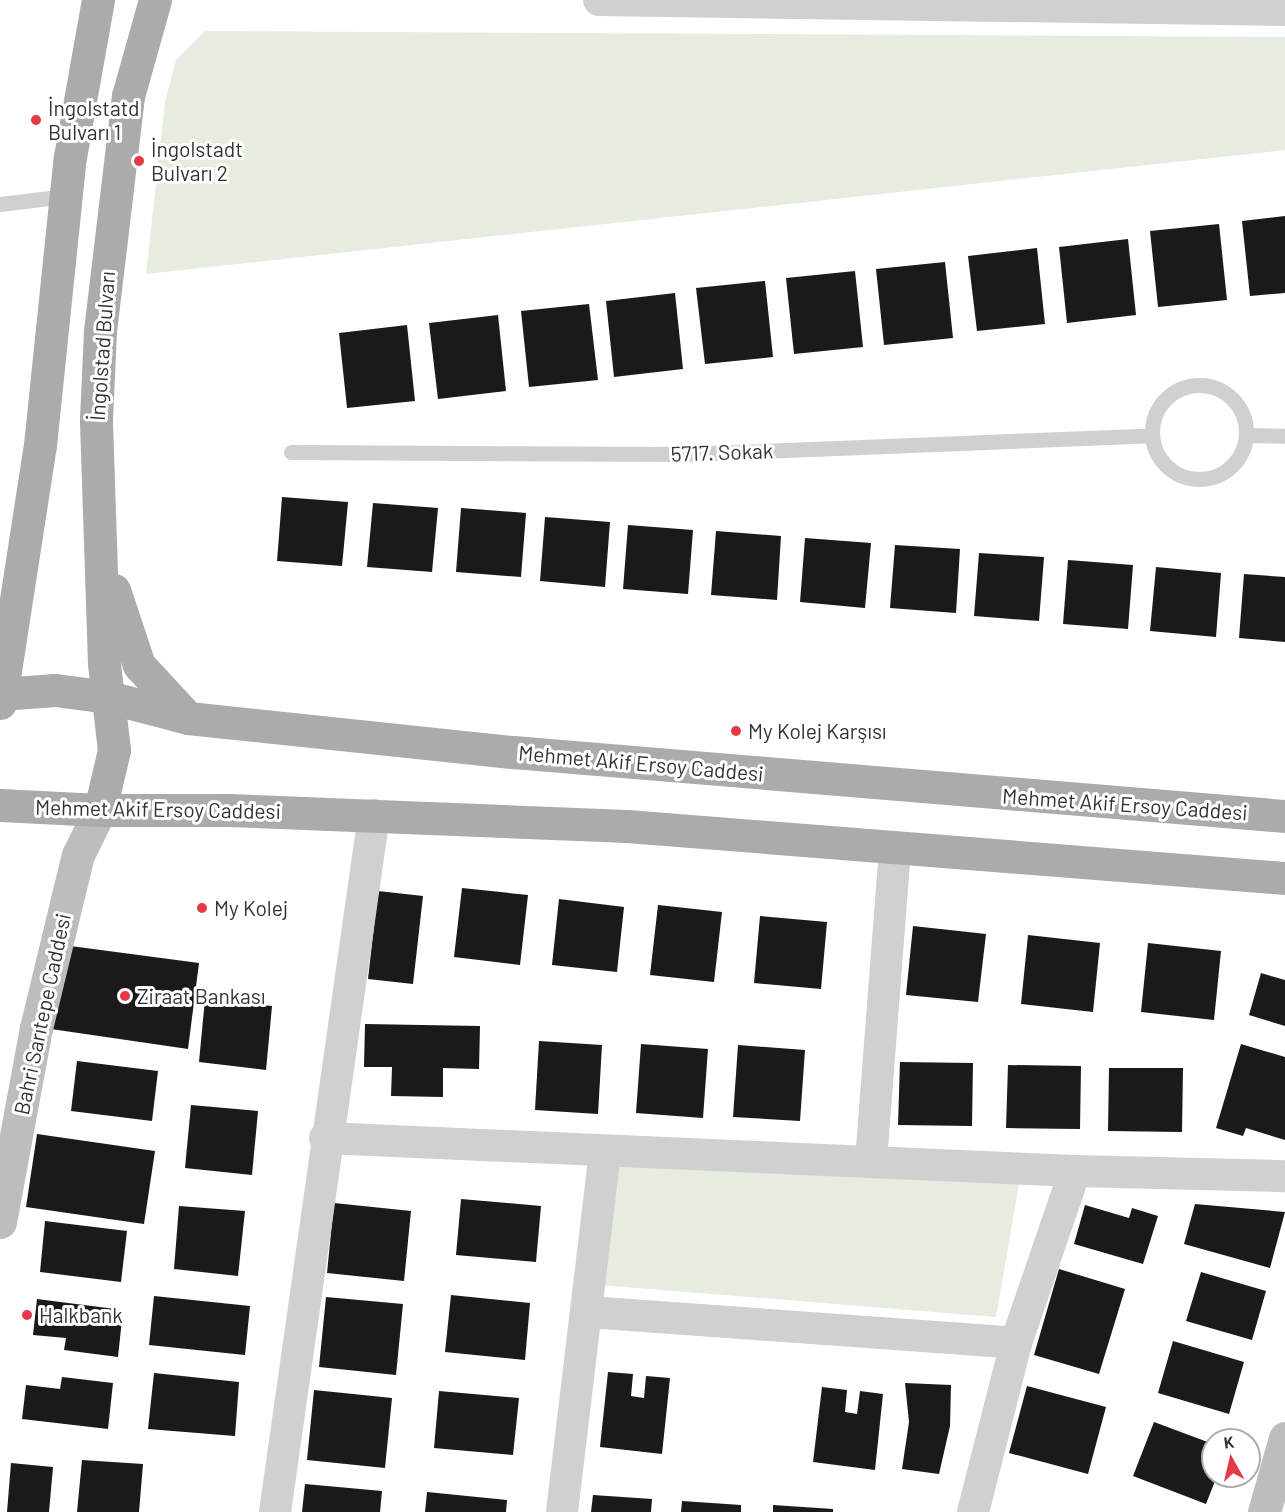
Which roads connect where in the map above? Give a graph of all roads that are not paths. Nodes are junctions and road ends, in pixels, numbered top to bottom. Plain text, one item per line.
1 (98, 0) edge
2 (155, 0) edge
3 (599, 0) edge
4 (805, 1) edge
5 (1120, 5) edge
6 (1285, 10) edge
7 (65, 196) junction
8 (0, 204) edge
9 (1152, 435) junction
10 (1246, 435) junction
11 (1285, 436) edge
12 (40, 445) junction
13 (291, 452) dead end
14 (101, 537) junction
15 (0, 564) edge
16 (1, 697) edge
17 (108, 698) junction
18 (188, 718) junction
19 (0, 805) edge
20 (100, 810) junction
21 (374, 815) junction
22 (1285, 816) edge
23 (895, 847) junction
24 (1285, 878) edge
25 (326, 1138) junction
26 (605, 1152) junction
27 (871, 1161) junction
28 (1075, 1171) junction
29 (1285, 1176) edge
30 (0, 1222) edge
31 (588, 1312) junction
32 (1016, 1343) junction
33 (1285, 1438) edge
34 (274, 1512) edge
35 (562, 1512) edge
36 (973, 1512) edge
37 (1264, 1512) edge

1 - 7 main road
2 - 14 main road, İngolstad Bulvarı
3 - 4 street
4 - 5 street
5 - 6 street
7 - 8 lane
7 - 12 main road
9 - 10 lane
9 - 10 lane
9 - 13 lane, 5717. Sokak
10 - 11 lane
12 - 15 main road
12 - 16 main road
14 - 17 main road, İngolstad Bulvarı
14 - 18 main road
16 - 17 main road, Mehmet Akif Ersoy Caddesi
17 - 18 main road, Mehmet Akif Ersoy Caddesi
17 - 20 main road, İngolstad Bulvarı
18 - 22 main road, Mehmet Akif Ersoy Caddesi
19 - 20 main road, Mehmet Akif Ersoy Caddesi
20 - 21 main road, Mehmet Akif Ersoy Caddesi
20 - 30 main road, Bahri Sarıtepe Caddesi
21 - 23 main road, Mehmet Akif Ersoy Caddesi
21 - 25 street
23 - 24 main road, Mehmet Akif Ersoy Caddesi
23 - 27 street
25 - 26 street
25 - 34 street
26 - 27 street
26 - 31 street
27 - 28 street
28 - 29 street
28 - 32 street
31 - 32 street
31 - 35 street
32 - 36 street
33 - 37 main road

